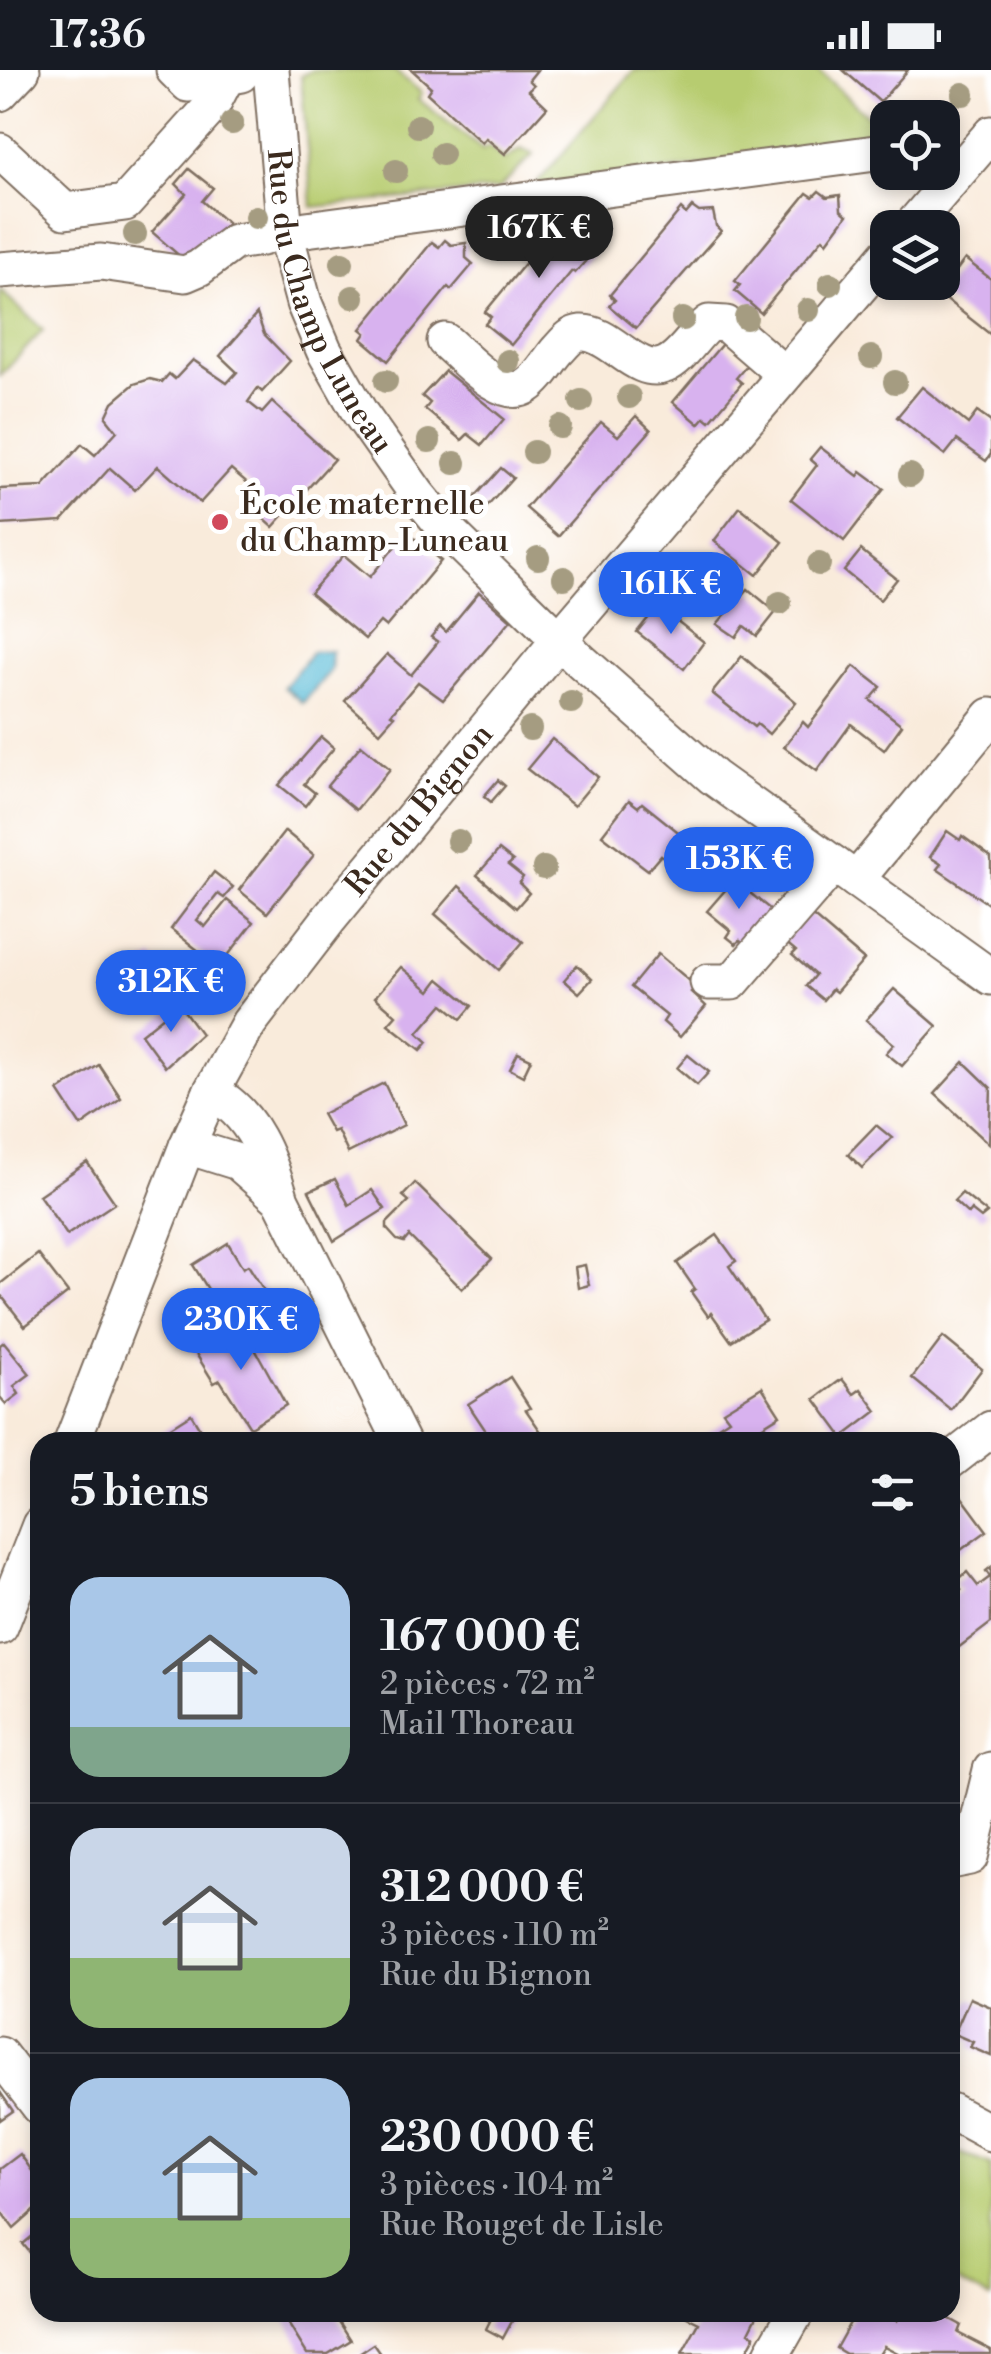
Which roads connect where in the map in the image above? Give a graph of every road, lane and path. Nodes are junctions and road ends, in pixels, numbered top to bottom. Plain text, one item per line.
1 (22, 70) edge
2 (174, 70) edge
3 (261, 70) edge
4 (271, 70) edge
5 (226, 76) junction
6 (0, 93) edge
7 (991, 134) edge
8 (0, 151) edge
9 (870, 154) edge
10 (925, 210) edge
11 (306, 229) dead end
12 (262, 238) dead end
13 (0, 270) edge
14 (870, 275) edge
15 (446, 341) dead end
16 (784, 374) junction
17 (560, 639) junction
18 (991, 716) edge
19 (845, 872) junction
20 (991, 976) edge
21 (708, 982) dead end
22 (211, 1092) junction
23 (188, 1146) junction
24 (281, 1200) junction
25 (991, 1429) edge
26 (76, 1432) edge
27 (397, 1432) edge
28 (960, 1453) edge
29 (30, 1550) edge
30 (0, 1627) edge
31 (991, 1770) edge
32 (960, 1859) edge
33 (0, 2055) edge
34 (30, 2094) edge
35 (960, 2117) edge
36 (960, 2136) edge
37 (991, 2137) edge
38 (790, 2322) edge
39 (772, 2354) edge

1 - 6 street
2 - 5 street
3 - 5 street
4 - 17 street, Rue du Champ Luneau
5 - 8 street
7 - 10 street
9 - 11 street
12 - 13 street
14 - 16 street, Rue du Bignon
15 - 16 street
16 - 17 street, Rue du Bignon
17 - 19 street, Rue du Champ Luneau
17 - 22 street, Rue du Bignon
18 - 19 street
19 - 20 street, Rue du Champ Luneau
19 - 21 street
22 - 23 street, Rue du Bignon
22 - 24 street
23 - 24 street
23 - 26 street, Rue du Bignon
24 - 27 street
25 - 28 street
29 - 30 street
31 - 32 street
33 - 34 street
35 - 37 street
36 - 37 street
38 - 39 street

